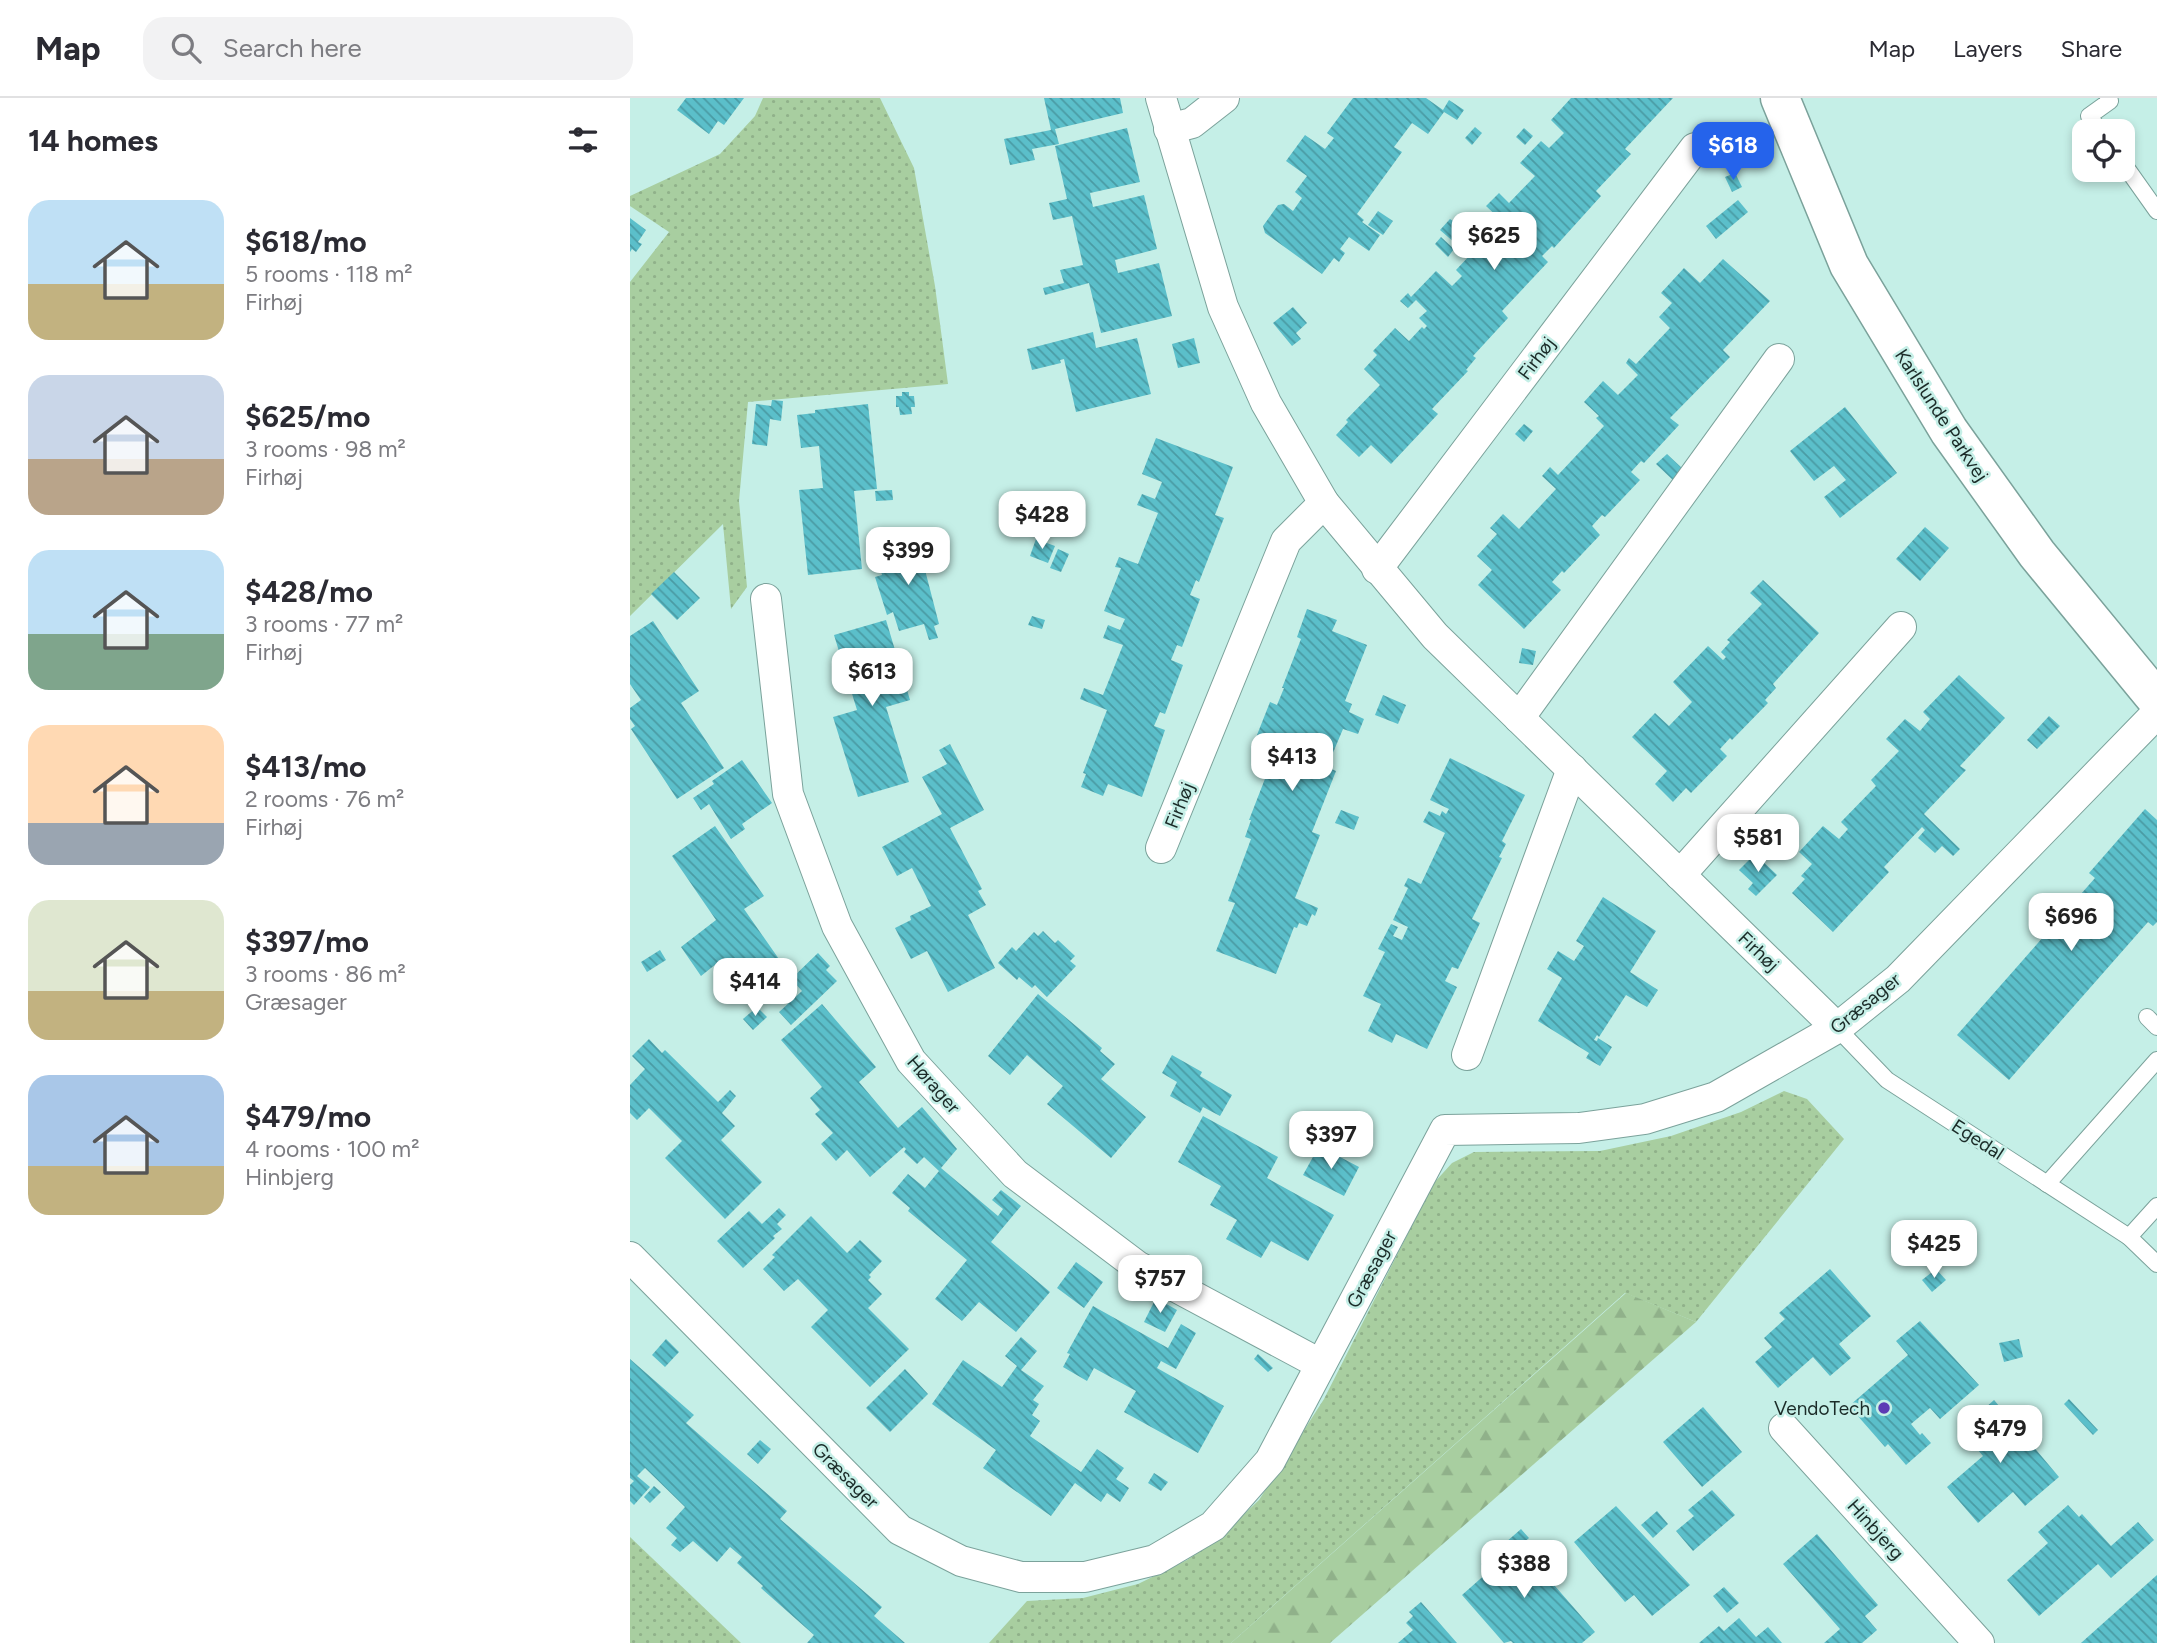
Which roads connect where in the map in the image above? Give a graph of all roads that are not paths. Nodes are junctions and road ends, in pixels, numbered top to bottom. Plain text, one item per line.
1 (1161, 98) edge
2 (1224, 98) edge
3 (1780, 98) edge
4 (2108, 98) edge
5 (2091, 119) edge
6 (1169, 129) junction
7 (1695, 148) dead end
8 (2135, 180) edge
9 (2157, 211) edge
10 (1779, 359) dead end
11 (1324, 503) junction
12 (1377, 569) junction
13 (766, 599) dead end
14 (1901, 627) dead end
15 (2157, 700) edge
16 (2157, 713) edge
17 (1519, 718) junction
18 (1572, 769) junction
19 (1161, 848) dead end
20 (1680, 875) junction
21 (1837, 1028) junction
22 (1467, 1055) dead end
23 (2157, 1060) edge
24 (2047, 1184) junction
25 (2157, 1206) edge
26 (2129, 1237) junction
27 (630, 1257) edge
28 (2157, 1264) edge
29 (1320, 1364) junction
30 (1784, 1428) dead end
31 (1968, 1639) edge

1 - 6 street, Firhøj
2 - 6 street
3 - 15 street, Karlslunde Parkvej
4 - 5 lane
6 - 11 street, Firhøj
7 - 12 street, Firhøj
8 - 9 lane
10 - 17 street
11 - 12 street, Firhøj
11 - 19 street, Firhøj
12 - 17 street, Firhøj
13 - 29 street, Hørager
14 - 20 street
16 - 21 street, Græsager
17 - 18 street, Firhøj
18 - 20 street, Firhøj
18 - 22 street
20 - 21 street, Firhøj
21 - 24 lane, Egedal
21 - 29 street, Græsager
23 - 24 lane
24 - 26 lane, Egedal
25 - 26 lane
26 - 28 lane, Egedal
27 - 29 street, Græsager
30 - 31 street, Hinbjerg

